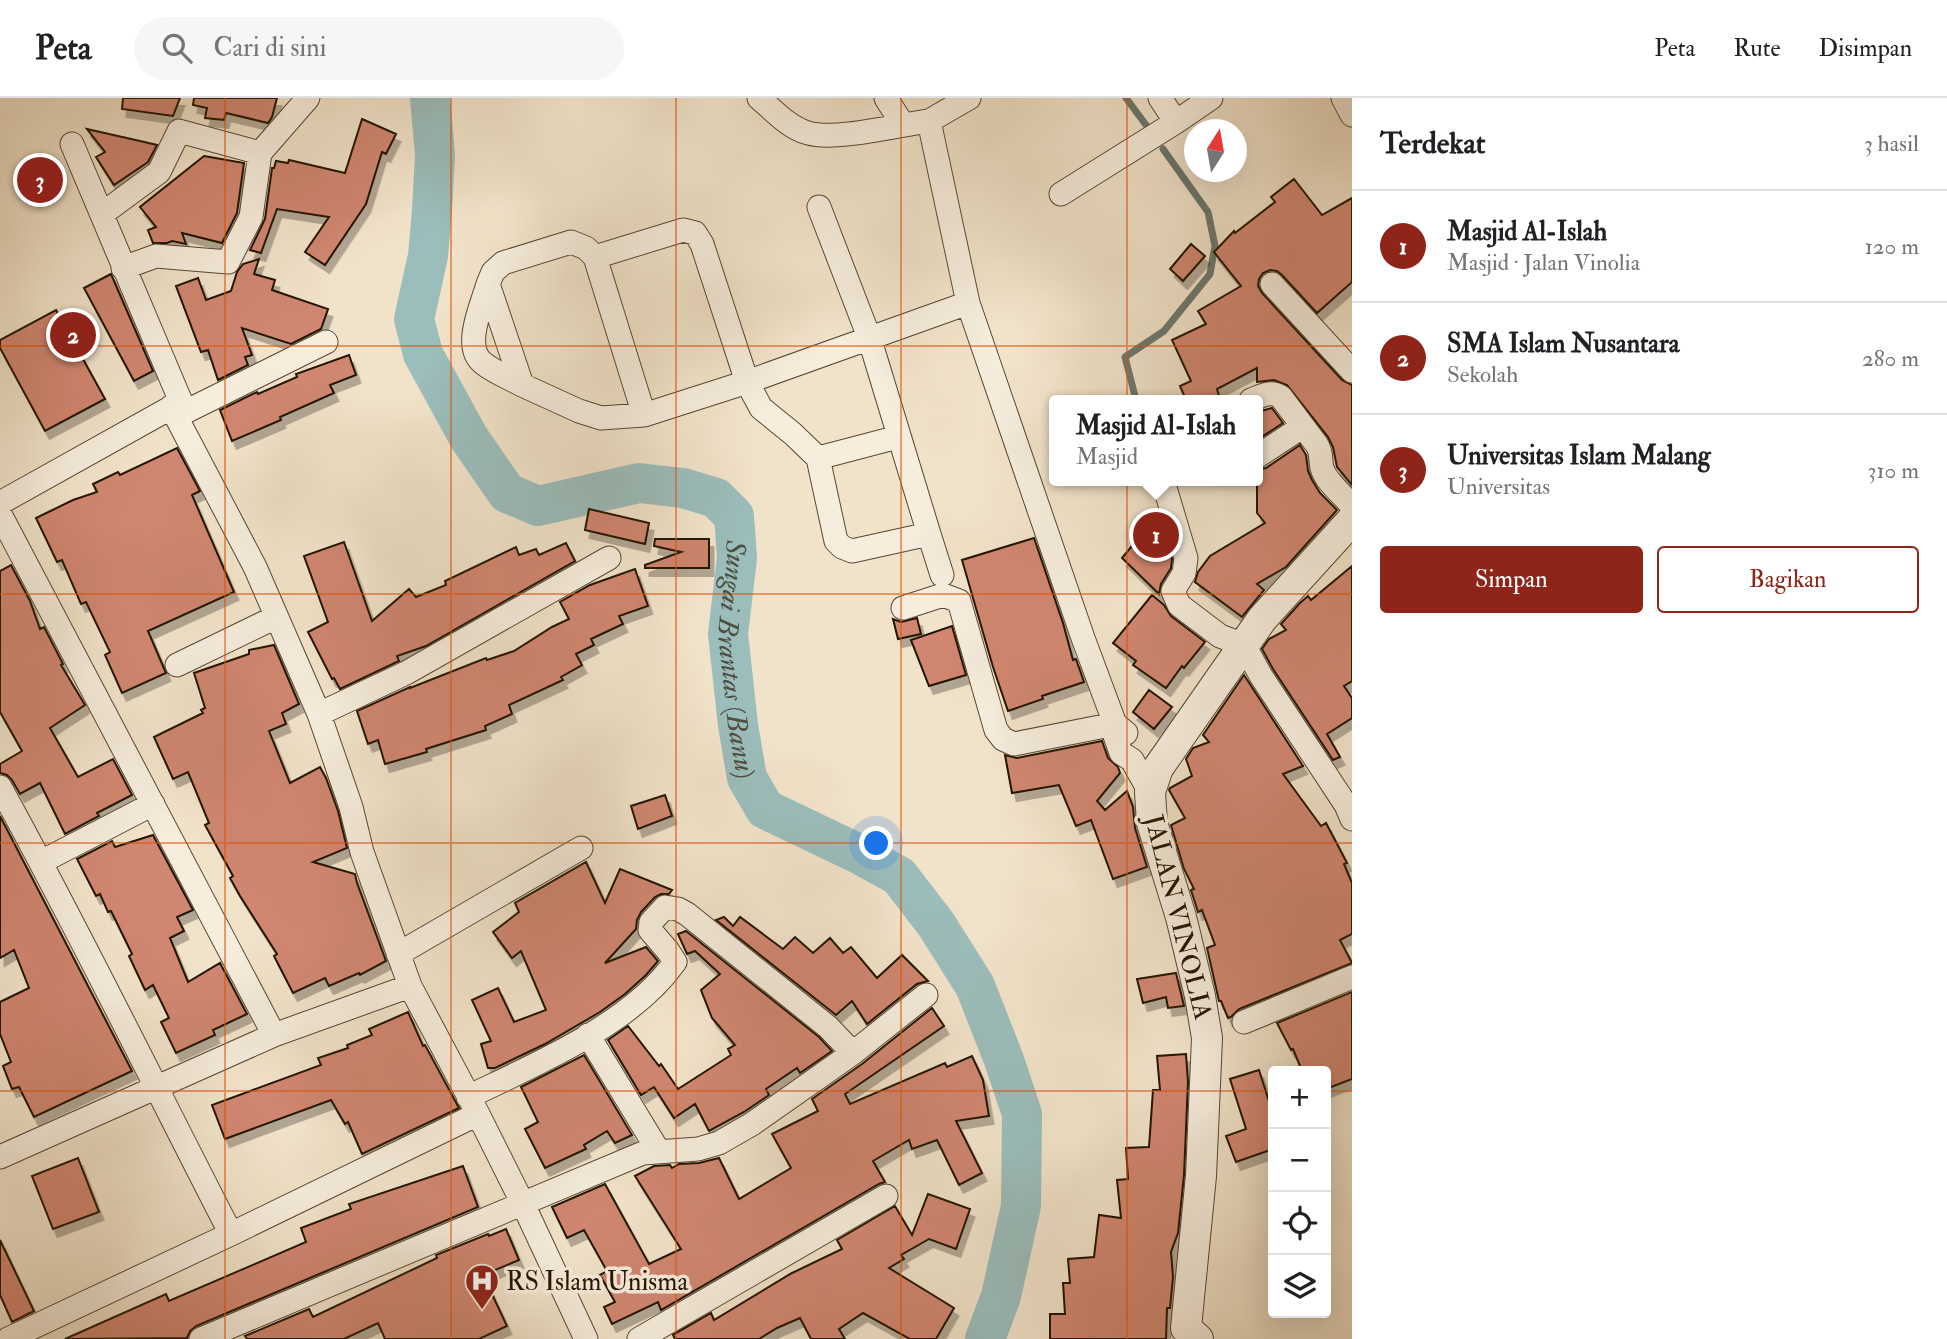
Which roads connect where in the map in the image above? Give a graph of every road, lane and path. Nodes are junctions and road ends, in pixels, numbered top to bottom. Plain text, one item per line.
1 (308, 98) edge
2 (759, 98) edge
3 (886, 98) edge
4 (969, 98) edge
5 (1160, 98) edge
6 (1211, 98) edge
7 (1343, 98) edge
8 (1352, 115) edge
9 (929, 121) junction
10 (1177, 122) junction
11 (903, 125) junction
12 (72, 144) dead end
13 (260, 153) junction
14 (1061, 194) dead end
15 (819, 207) dead end
16 (102, 214) junction
17 (595, 257) junction
18 (123, 268) junction
19 (488, 284) junction
20 (1272, 285) dead end
21 (968, 303) junction
22 (869, 337) junction
23 (326, 342) dead end
24 (1352, 370) edge
25 (747, 382) junction
26 (522, 386) junction
27 (1263, 395) edge
28 (176, 404) junction
29 (644, 415) junction
30 (1302, 427) junction
31 (898, 437) junction
32 (1263, 453) edge
33 (818, 458) junction
34 (1164, 486) edge
35 (0, 503) edge
36 (1352, 506) edge
37 (0, 514) edge
38 (1352, 520) edge
39 (929, 534) junction
40 (609, 558) dead end
41 (942, 575) dead end
42 (903, 608) dead end
43 (276, 618) junction
44 (1244, 645) junction
45 (177, 665) dead end
46 (319, 714) junction
47 (1115, 724) junction
48 (0, 787) edge
49 (1150, 792) junction
50 (153, 804) junction
51 (1350, 808) edge
52 (581, 848) dead end
53 (41, 862) junction
54 (398, 954) junction
55 (1352, 977) edge
56 (410, 986) junction
57 (926, 995) dead end
58 (1244, 1022) dead end
59 (274, 1035) junction
60 (588, 1035) junction
61 (853, 1053) junction
62 (155, 1088) junction
63 (473, 1105) junction
64 (659, 1152) junction
65 (0, 1157) edge
66 (886, 1196) dead end
67 (523, 1204) junction
68 (231, 1234) junction
69 (1190, 1335) edge
70 (8, 1339) edge
71 (201, 1339) edge
72 (586, 1339) edge
73 (639, 1339) edge

1 - 13 street
2 - 11 street
3 - 11 street
4 - 9 street
5 - 10 street
6 - 10 street
7 - 8 street
9 - 11 street
9 - 21 street
10 - 14 street
12 - 16 street
13 - 16 street
13 - 18 street
15 - 22 street
16 - 18 street
17 - 19 street
17 - 25 street
17 - 29 street
18 - 28 street
19 - 26 street
19 - 26 street
20 - 24 street
21 - 22 street
21 - 47 street
22 - 25 street
22 - 31 street
23 - 28 street
25 - 29 street
25 - 33 street
26 - 29 street
27 - 30 street
28 - 35 street
28 - 43 street
30 - 32 street
30 - 36 street
31 - 33 street
31 - 39 street
33 - 39 street
34 - 44 street
37 - 50 street
38 - 44 street, JALAN VINOLIA
39 - 41 street
40 - 46 street
42 - 47 street
43 - 45 street
43 - 46 street
44 - 49 street, JALAN VINOLIA
44 - 51 street
46 - 54 street
47 - 49 street
48 - 53 street
49 - 69 street, JALAN VINOLIA
50 - 53 street
50 - 59 street
52 - 54 street
53 - 62 street
54 - 56 street
55 - 58 street
56 - 59 street
56 - 63 street
57 - 61 street
59 - 62 street
60 - 61 street
60 - 63 street
60 - 64 street
61 - 64 street
62 - 65 street
62 - 68 street
63 - 67 street
63 - 68 street
64 - 67 street
66 - 73 street
67 - 71 street
67 - 72 street
68 - 70 street

